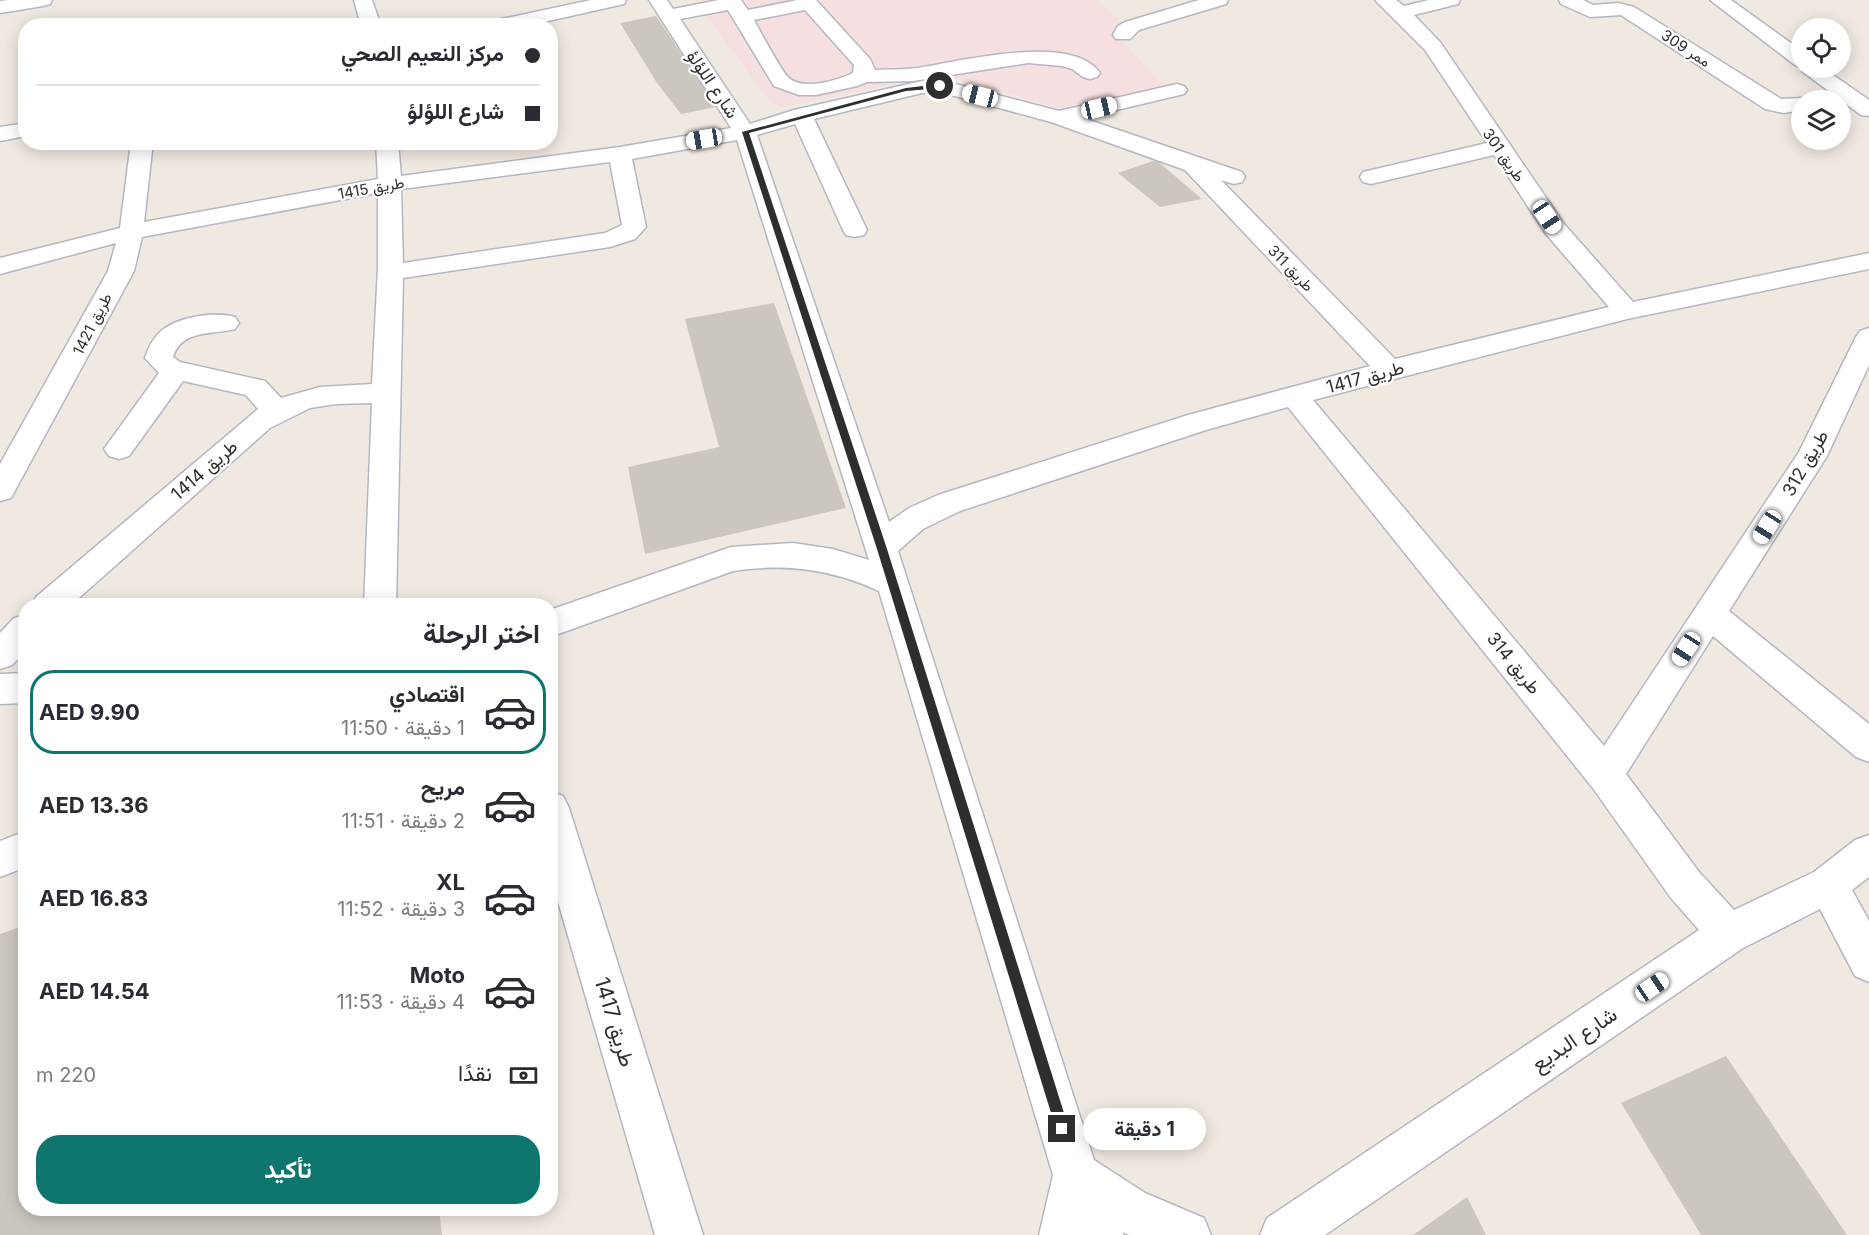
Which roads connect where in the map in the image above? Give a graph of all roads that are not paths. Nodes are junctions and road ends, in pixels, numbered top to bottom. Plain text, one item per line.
1 (363, 0) edge
2 (617, 0) edge
3 (1219, 0) edge
4 (1451, 0) edge
5 (1568, 0) edge
6 (1719, 0) edge
7 (807, 2) edge
8 (45, 6) edge
9 (0, 7) edge
10 (736, 7) edge
11 (1392, 7) edge
12 (662, 8) edge
13 (369, 18) edge
14 (534, 18) edge
15 (1123, 35) dead end
16 (1791, 53) edge
17 (1089, 73) dead end
18 (863, 76) junction
19 (1824, 78) edge
20 (1177, 90) dead end
21 (1841, 90) edge
22 (1851, 97) edge
23 (1791, 106) edge
24 (1869, 110) edge
25 (802, 115) junction
26 (1059, 117) junction
27 (18, 131) edge
28 (746, 132) junction
29 (0, 134) edge
30 (1498, 147) junction
31 (140, 150) edge
32 (388, 150) edge
33 (620, 154) junction
34 (1194, 165) junction
35 (1234, 177) dead end
36 (1371, 177) dead end
37 (390, 184) junction
38 (855, 230) dead end
39 (131, 232) junction
40 (1869, 261) edge
41 (0, 266) edge
42 (392, 272) junction
43 (1627, 311) junction
44 (226, 323) dead end
45 (1869, 337) edge
46 (176, 370) junction
47 (1389, 370) junction
48 (386, 394) junction
49 (1294, 396) junction
50 (276, 410) junction
51 (119, 448) dead end
52 (0, 490) edge
53 (882, 549) junction
54 (891, 582) junction
55 (57, 598) edge
56 (380, 598) edge
57 (1709, 613) junction
58 (558, 621) edge
59 (18, 636) edge
60 (0, 655) edge
61 (18, 688) edge
62 (0, 689) edge
63 (1869, 746) edge
64 (1605, 775) junction
65 (558, 834) edge
66 (18, 852) edge
67 (1869, 853) edge
68 (0, 859) edge
69 (1828, 885) junction
70 (1729, 934) junction
71 (1869, 962) edge
72 (1076, 1174) junction
73 (679, 1235) edge
74 (1063, 1235) edge
75 (1100, 1235) edge
76 (1188, 1235) edge
77 (1284, 1235) edge

1 - 13 street
2 - 14 street
3 - 15 street
4 - 11 street
5 - 23 street, ممر 309
6 - 16 street
7 - 10 street
7 - 18 street
8 - 9 street
10 - 12 street
10 - 18 street
11 - 30 street, طريق 301
12 - 28 street, شارع اللؤلؤ
17 - 18 street
19 - 21 street
20 - 26 street, طريق 311
22 - 24 street
25 - 26 street, طريق 311
25 - 28 street, طريق 311
25 - 38 street
26 - 34 street, طريق 311
27 - 29 street
28 - 33 street, طريق 1415
28 - 53 street, شارع اللؤلؤ
30 - 36 street
30 - 43 street, طريق 301
31 - 39 street, طريق 1421
32 - 37 street
33 - 37 street, طريق 1415
33 - 42 street
34 - 35 street, طريق 311
34 - 47 street, طريق 311
37 - 39 street, طريق 1415
37 - 42 street
39 - 41 street, طريق 1415
39 - 52 street, طريق 1421
40 - 43 street, طريق 1417
42 - 48 street
43 - 47 street, طريق 1417
44 - 46 street
45 - 57 street, طريق 312
46 - 50 street
46 - 51 street
47 - 49 street, طريق 1417
48 - 50 street, طريق 1414
48 - 56 street
49 - 53 street, طريق 1417
49 - 64 street, طريق 314
50 - 55 street, طريق 1414
53 - 54 street, شارع اللؤلؤ
54 - 58 street
54 - 72 street, شارع اللؤلؤ
57 - 63 street
57 - 64 street, طريق 312
59 - 60 street
61 - 62 street
64 - 70 street, طريق 314
65 - 73 street, طريق 1417
66 - 68 street
67 - 69 street, شارع البديع
69 - 70 street, شارع البديع
69 - 71 street
70 - 77 street, شارع البديع
72 - 74 street
72 - 75 street, شارع اللؤلؤ
72 - 76 street

